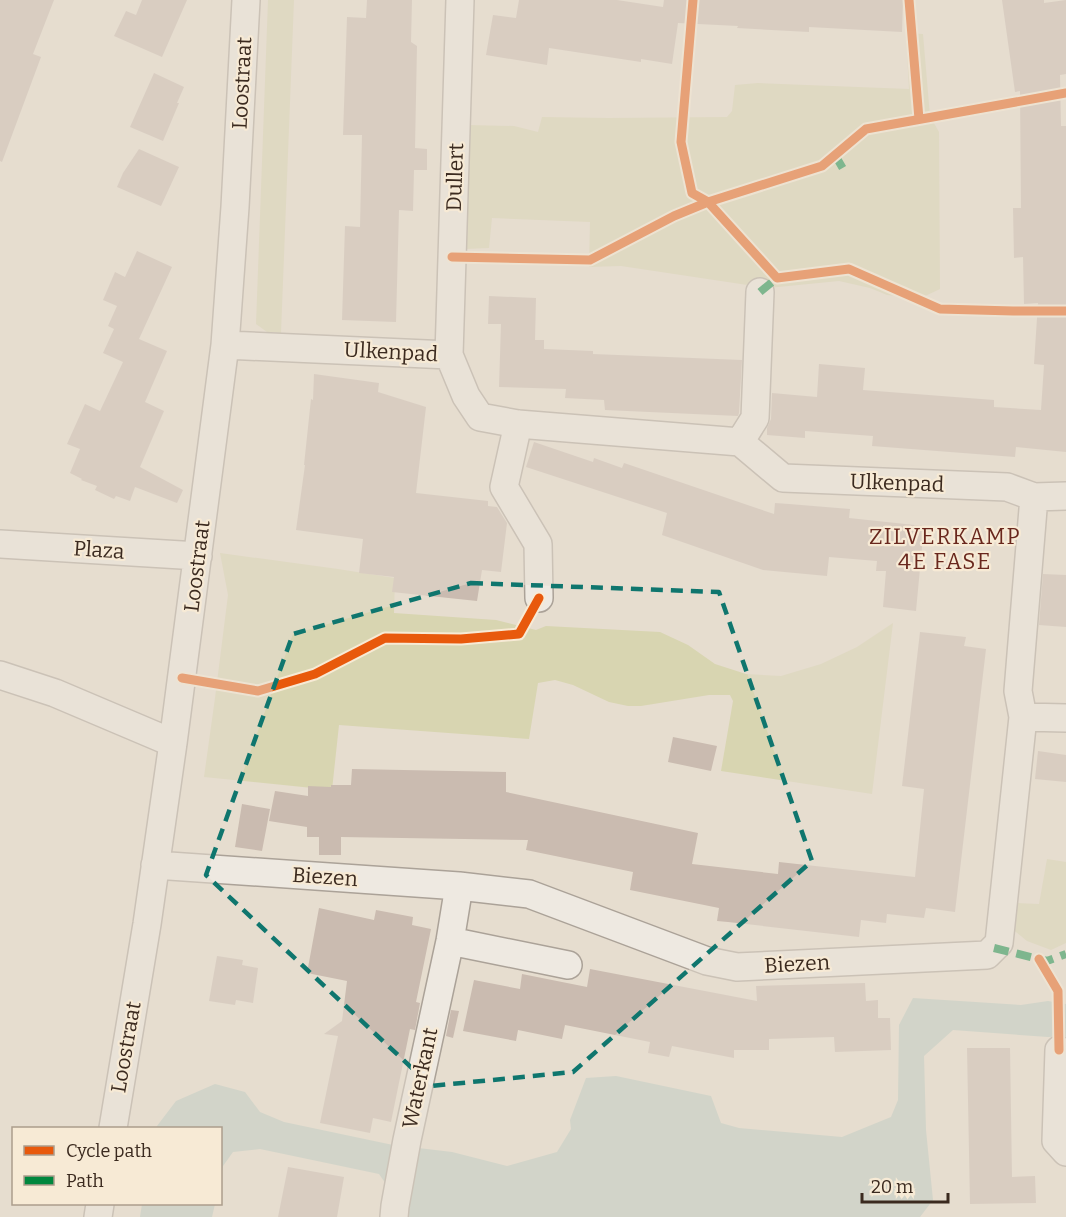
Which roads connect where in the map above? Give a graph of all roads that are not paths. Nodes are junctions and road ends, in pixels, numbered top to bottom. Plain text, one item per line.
1 (246, 0) edge
2 (459, 0) edge
3 (760, 292) dead end
4 (225, 345) junction
5 (449, 355) junction
6 (518, 423) junction
7 (740, 442) junction
8 (1066, 496) edge
9 (1034, 497) junction
10 (0, 544) edge
11 (198, 556) junction
12 (539, 598) dead end
13 (0, 675) edge
14 (1065, 715) edge
15 (1023, 717) junction
16 (173, 743) junction
17 (155, 865) junction
18 (459, 886) junction
19 (450, 941) junction
20 (568, 965) dead end
21 (1059, 1050) dead end
22 (113, 1127) edge
23 (1066, 1152) edge
24 (394, 1211) edge

1 - 4 street, Loostraat
2 - 5 street, Dullert
3 - 7 street
4 - 5 street, Ulkenpad
4 - 11 street, Loostraat
5 - 6 street, Ulkenpad
6 - 7 street, Ulkenpad
6 - 12 street
7 - 9 street, Ulkenpad
8 - 9 street, Ulkenpad
9 - 15 street, Biezen
10 - 11 street, Plaza
11 - 16 street, Loostraat
13 - 16 street
14 - 15 street
15 - 18 street, Biezen
16 - 17 street, Loostraat
17 - 18 street, Biezen
17 - 22 street, Loostraat
18 - 19 street, Waterkant
19 - 20 street
19 - 24 street, Waterkant
21 - 23 street

